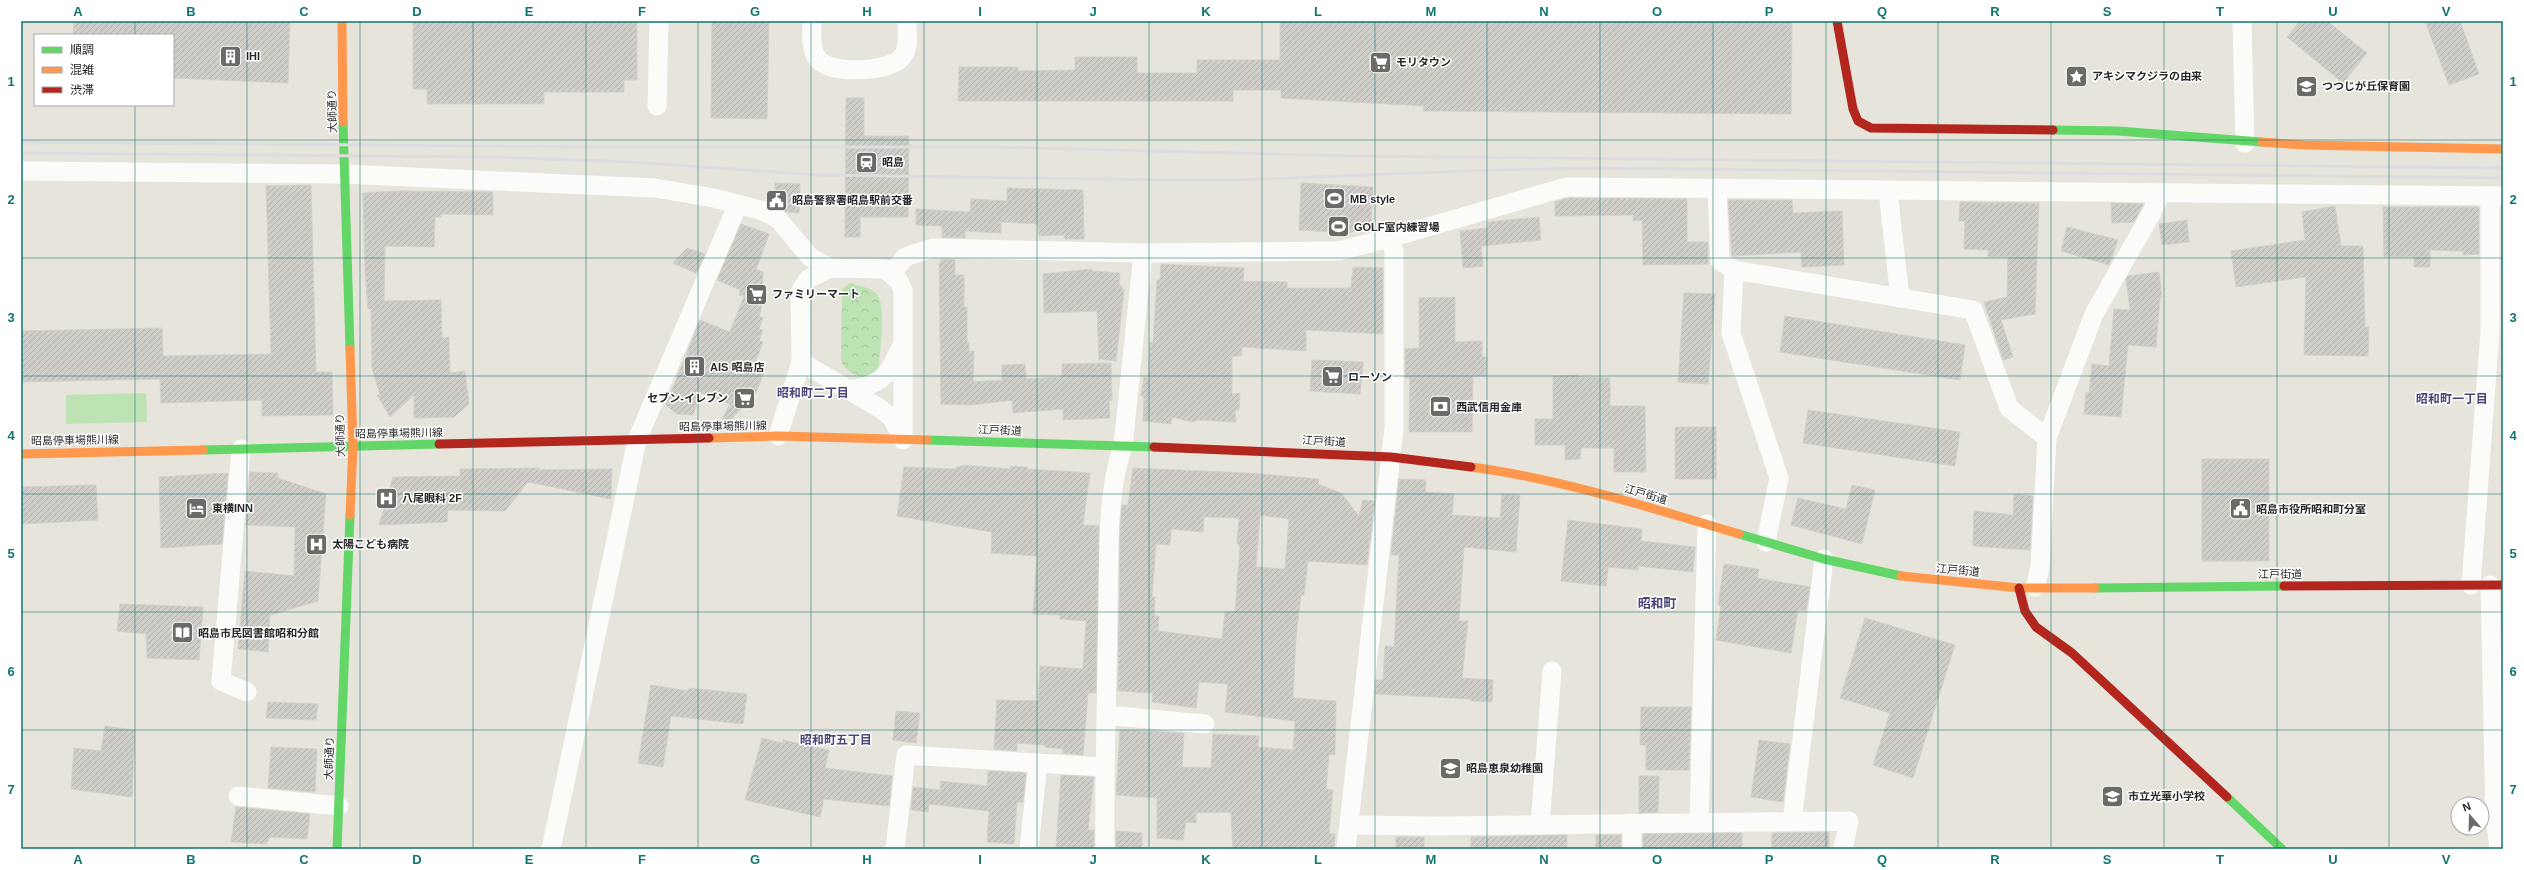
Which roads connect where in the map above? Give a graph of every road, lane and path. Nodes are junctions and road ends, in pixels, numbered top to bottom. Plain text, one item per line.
1 (342, 21) edge
2 (659, 21) edge
3 (812, 21) edge
4 (907, 21) edge
5 (1837, 21) edge
6 (2242, 21) edge
7 (657, 106) dead end
8 (2245, 142) junction
9 (2503, 149) edge
10 (21, 171) edge
11 (344, 174) junction
12 (1717, 188) junction
13 (1888, 190) junction
14 (2160, 193) junction
15 (2497, 196) edge
16 (738, 204) junction
17 (1390, 238) junction
18 (1143, 253) junction
19 (830, 268) junction
20 (1734, 270) junction
21 (892, 273) junction
22 (1900, 298) junction
23 (903, 342) junction
24 (801, 362) junction
25 (848, 390) junction
26 (778, 436) junction
27 (2047, 438) junction
28 (637, 440) junction
29 (903, 440) junction
30 (353, 446) junction
31 (1122, 446) junction
32 (241, 449) junction
33 (21, 454) edge
34 (1392, 457) junction
35 (1707, 524) junction
36 (1766, 542) junction
37 (1824, 560) junction
38 (2471, 585) junction
39 (2496, 585) edge
40 (2027, 587) junction
41 (1552, 671) dead end
42 (247, 692) dead end
43 (1106, 715) junction
44 (1205, 724) dead end
45 (1038, 763) junction
46 (1104, 767) junction
47 (238, 796) dead end
48 (339, 806) junction
49 (1792, 821) junction
50 (1699, 822) junction
51 (1632, 823) junction
52 (1349, 825) junction
53 (1540, 825) junction
54 (337, 849) edge
55 (551, 849) edge
56 (895, 849) edge
57 (1029, 849) edge
58 (1105, 849) edge
59 (1346, 849) edge
60 (1632, 849) edge
61 (1843, 849) edge
62 (2282, 849) edge
63 (2499, 849) edge

1 - 11 street, 大師通り
2 - 7 street
3 - 4 street
5 - 8 street
6 - 8 street
8 - 9 street
10 - 11 street
11 - 16 street
11 - 30 street, 大師通り
12 - 13 street
12 - 17 street
12 - 20 street
13 - 14 street
13 - 22 street
14 - 15 street
14 - 27 street
15 - 38 street
16 - 19 street
16 - 28 street
17 - 18 street
17 - 34 street
18 - 21 street
18 - 31 street
19 - 21 street
19 - 24 street
20 - 22 street
20 - 36 street
21 - 23 street
22 - 27 street
23 - 25 street
23 - 29 street
24 - 25 street
24 - 26 street
25 - 29 street
26 - 28 street, 昭島停車場熊川線
26 - 29 street, 江戸街道
27 - 40 street
28 - 30 street, 昭島停車場熊川線
28 - 55 street
29 - 31 street, 江戸街道
30 - 32 street, 昭島停車場熊川線
30 - 48 street, 大師通り
31 - 34 street, 江戸街道
31 - 43 street
32 - 33 street, 昭島停車場熊川線
32 - 42 street
34 - 35 street, 江戸街道
34 - 52 street
35 - 36 street, 江戸街道
35 - 50 street
36 - 37 street, 江戸街道
37 - 40 street, 江戸街道
37 - 49 street
38 - 39 street, 江戸街道
38 - 40 street, 江戸街道
39 - 63 street
40 - 62 street
41 - 53 street
43 - 44 street
43 - 46 street
45 - 46 street
45 - 56 street
45 - 57 street
46 - 58 street
47 - 48 street
48 - 54 street, 大師通り
49 - 50 street
49 - 61 street
50 - 51 street
51 - 53 street
51 - 60 street
52 - 53 street
52 - 59 street

